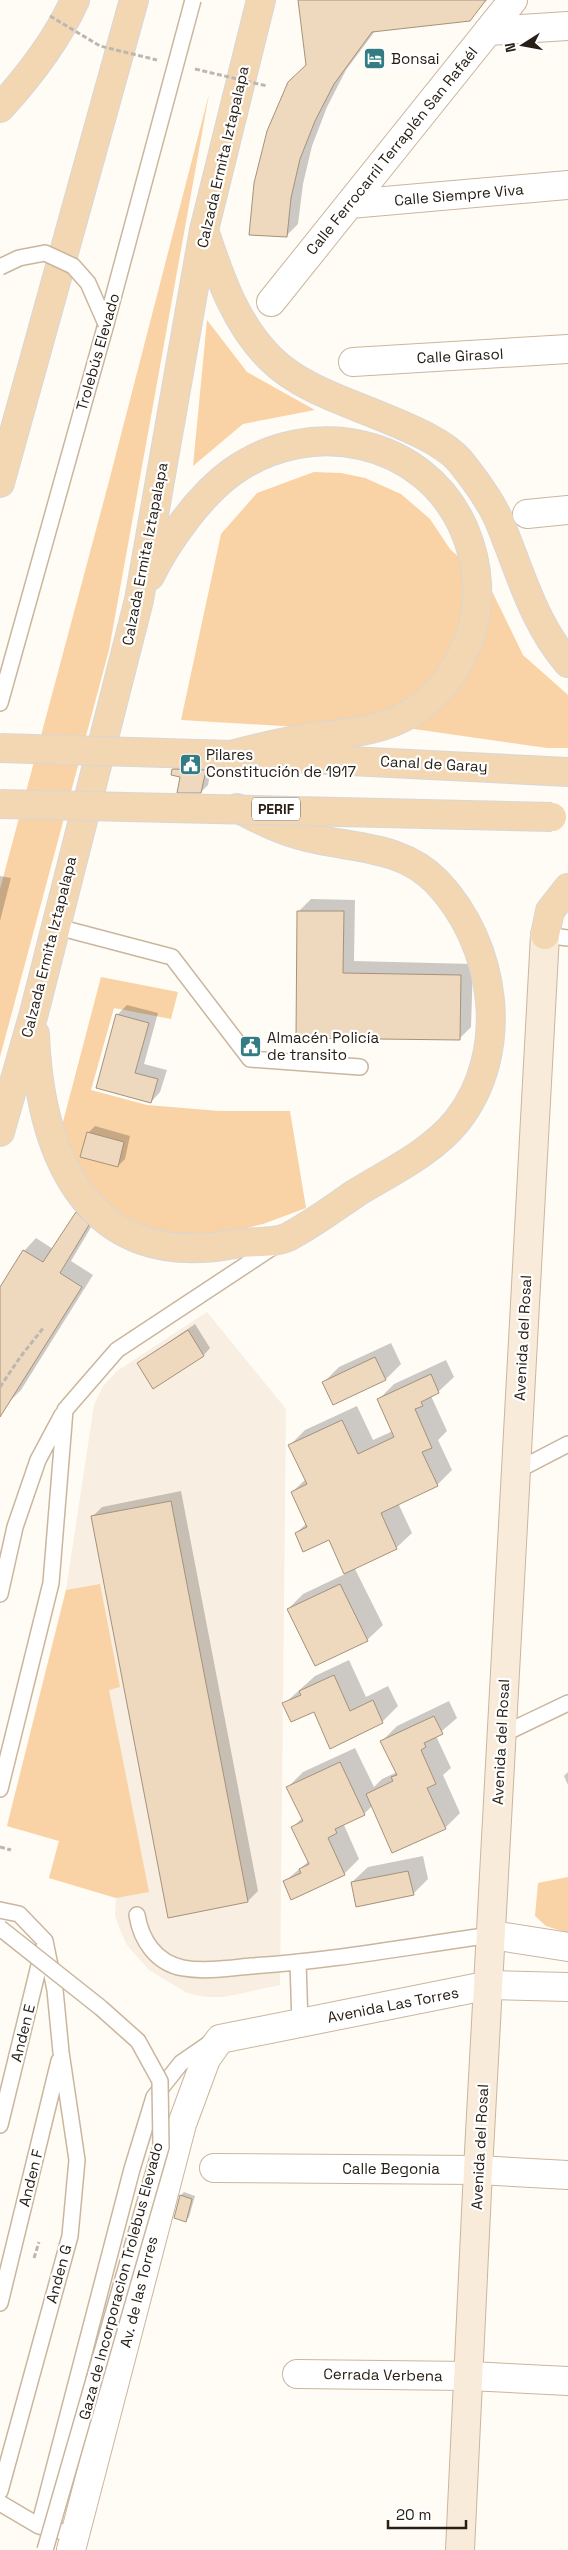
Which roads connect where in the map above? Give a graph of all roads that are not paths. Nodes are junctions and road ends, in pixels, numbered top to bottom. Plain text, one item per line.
1 (75, 0) edge
2 (134, 0) edge
3 (193, 0) edge
4 (261, 0) edge
5 (513, 0) edge
6 (568, 26) edge
7 (488, 31) junction
8 (0, 108) edge
9 (568, 185) edge
10 (350, 204) junction
11 (204, 230) junction
12 (0, 267) edge
13 (270, 302) dead end
14 (106, 324) junction
15 (568, 349) edge
16 (353, 362) dead end
17 (0, 483) edge
18 (568, 510) edge
19 (527, 514) dead end
20 (139, 600) junction
21 (568, 664) edge
22 (0, 703) edge
23 (0, 748) edge
24 (231, 756) junction
25 (556, 770) edge
26 (0, 804) edge
27 (238, 808) junction
28 (560, 818) edge
29 (568, 888) edge
30 (54, 926) junction
31 (556, 937) edge
32 (34, 1012) junction
33 (360, 1067) dead end
34 (0, 1132) edge
35 (285, 1239) junction
36 (65, 1410) junction
37 (568, 1444) edge
38 (516, 1471) junction
39 (0, 1594) edge
40 (568, 1703) edge
41 (501, 1735) junction
42 (0, 1789) edge
43 (0, 1910) edge
44 (137, 1915) dead end
45 (0, 1928) edge
46 (492, 1935) junction
47 (45, 1941) junction
48 (568, 1947) edge
49 (298, 1962) junction
50 (490, 1986) junction
51 (568, 1987) edge
52 (300, 2024) junction
53 (220, 2039) junction
54 (61, 2052) junction
55 (0, 2124) edge
56 (214, 2168) dead end
57 (478, 2170) junction
58 (568, 2175) edge
59 (0, 2303) edge
60 (297, 2374) dead end
61 (469, 2376) junction
62 (568, 2381) edge
63 (0, 2491) edge
64 (0, 2503) edge
65 (39, 2526) junction
66 (73, 2542) edge
67 (45, 2550) edge
68 (460, 2550) edge

1 - 8 main road
2 - 17 main road
3 - 14 lane, Trolebús Elevado, bridge
4 - 11 main road, Calzada Ermita Iztapalapa
5 - 7 street, Calle Ferrocarril Terraplén San Rafaél
6 - 7 street
7 - 10 street, Calle Ferrocarril Terraplén San Rafaél
9 - 10 street, Calle Siempre Viva
10 - 13 street, Calle Ferrocarril Terraplén San Rafaél
11 - 20 main road, Calzada Ermita Iztapalapa
11 - 21 main road
12 - 14 lane, bridge
14 - 22 lane, Trolebús Elevado
15 - 16 street, Calle Girasol
18 - 19 street
20 - 24 main road
20 - 30 main road, Calzada Ermita Iztapalapa
23 - 24 main road, Canal de Garay, bridge
24 - 25 main road, Canal de Garay
26 - 27 main road, PERIF, bridge
27 - 28 main road, PERIF, bridge
27 - 35 main road
29 - 31 main road
30 - 32 main road, Calzada Ermita Iztapalapa
30 - 33 lane
31 - 38 street, Avenida del Rosal
32 - 34 main road, Calzada Ermita Iztapalapa
32 - 35 main road
35 - 36 lane
36 - 39 lane
36 - 42 lane
37 - 38 lane
38 - 41 street, Avenida del Rosal
40 - 41 lane
41 - 46 street, Avenida del Rosal
43 - 47 lane
44 - 49 lane
45 - 67 lane, Gaza de Incorporacion Trolebus Elevado, bridge
46 - 48 street
46 - 49 lane
46 - 50 street, Avenida del Rosal
47 - 54 lane, Anden G
47 - 55 lane, Anden E
49 - 52 lane
50 - 51 street, Avenida Las Torres
50 - 52 street, Avenida Las Torres
50 - 57 street, Avenida del Rosal
52 - 53 street, Avenida Las Torres
53 - 65 lane
53 - 66 street, Av. de las Torres
54 - 59 lane, Anden F
54 - 63 lane, Anden G
56 - 57 street, Calle Begonia
57 - 58 street, Calle Begonia
57 - 61 street, Avenida del Rosal
60 - 61 street, Cerrada Verbena
61 - 62 street, Cerrada Verbena
61 - 68 street, Avenida del Rosal
64 - 65 lane
65 - 66 lane

